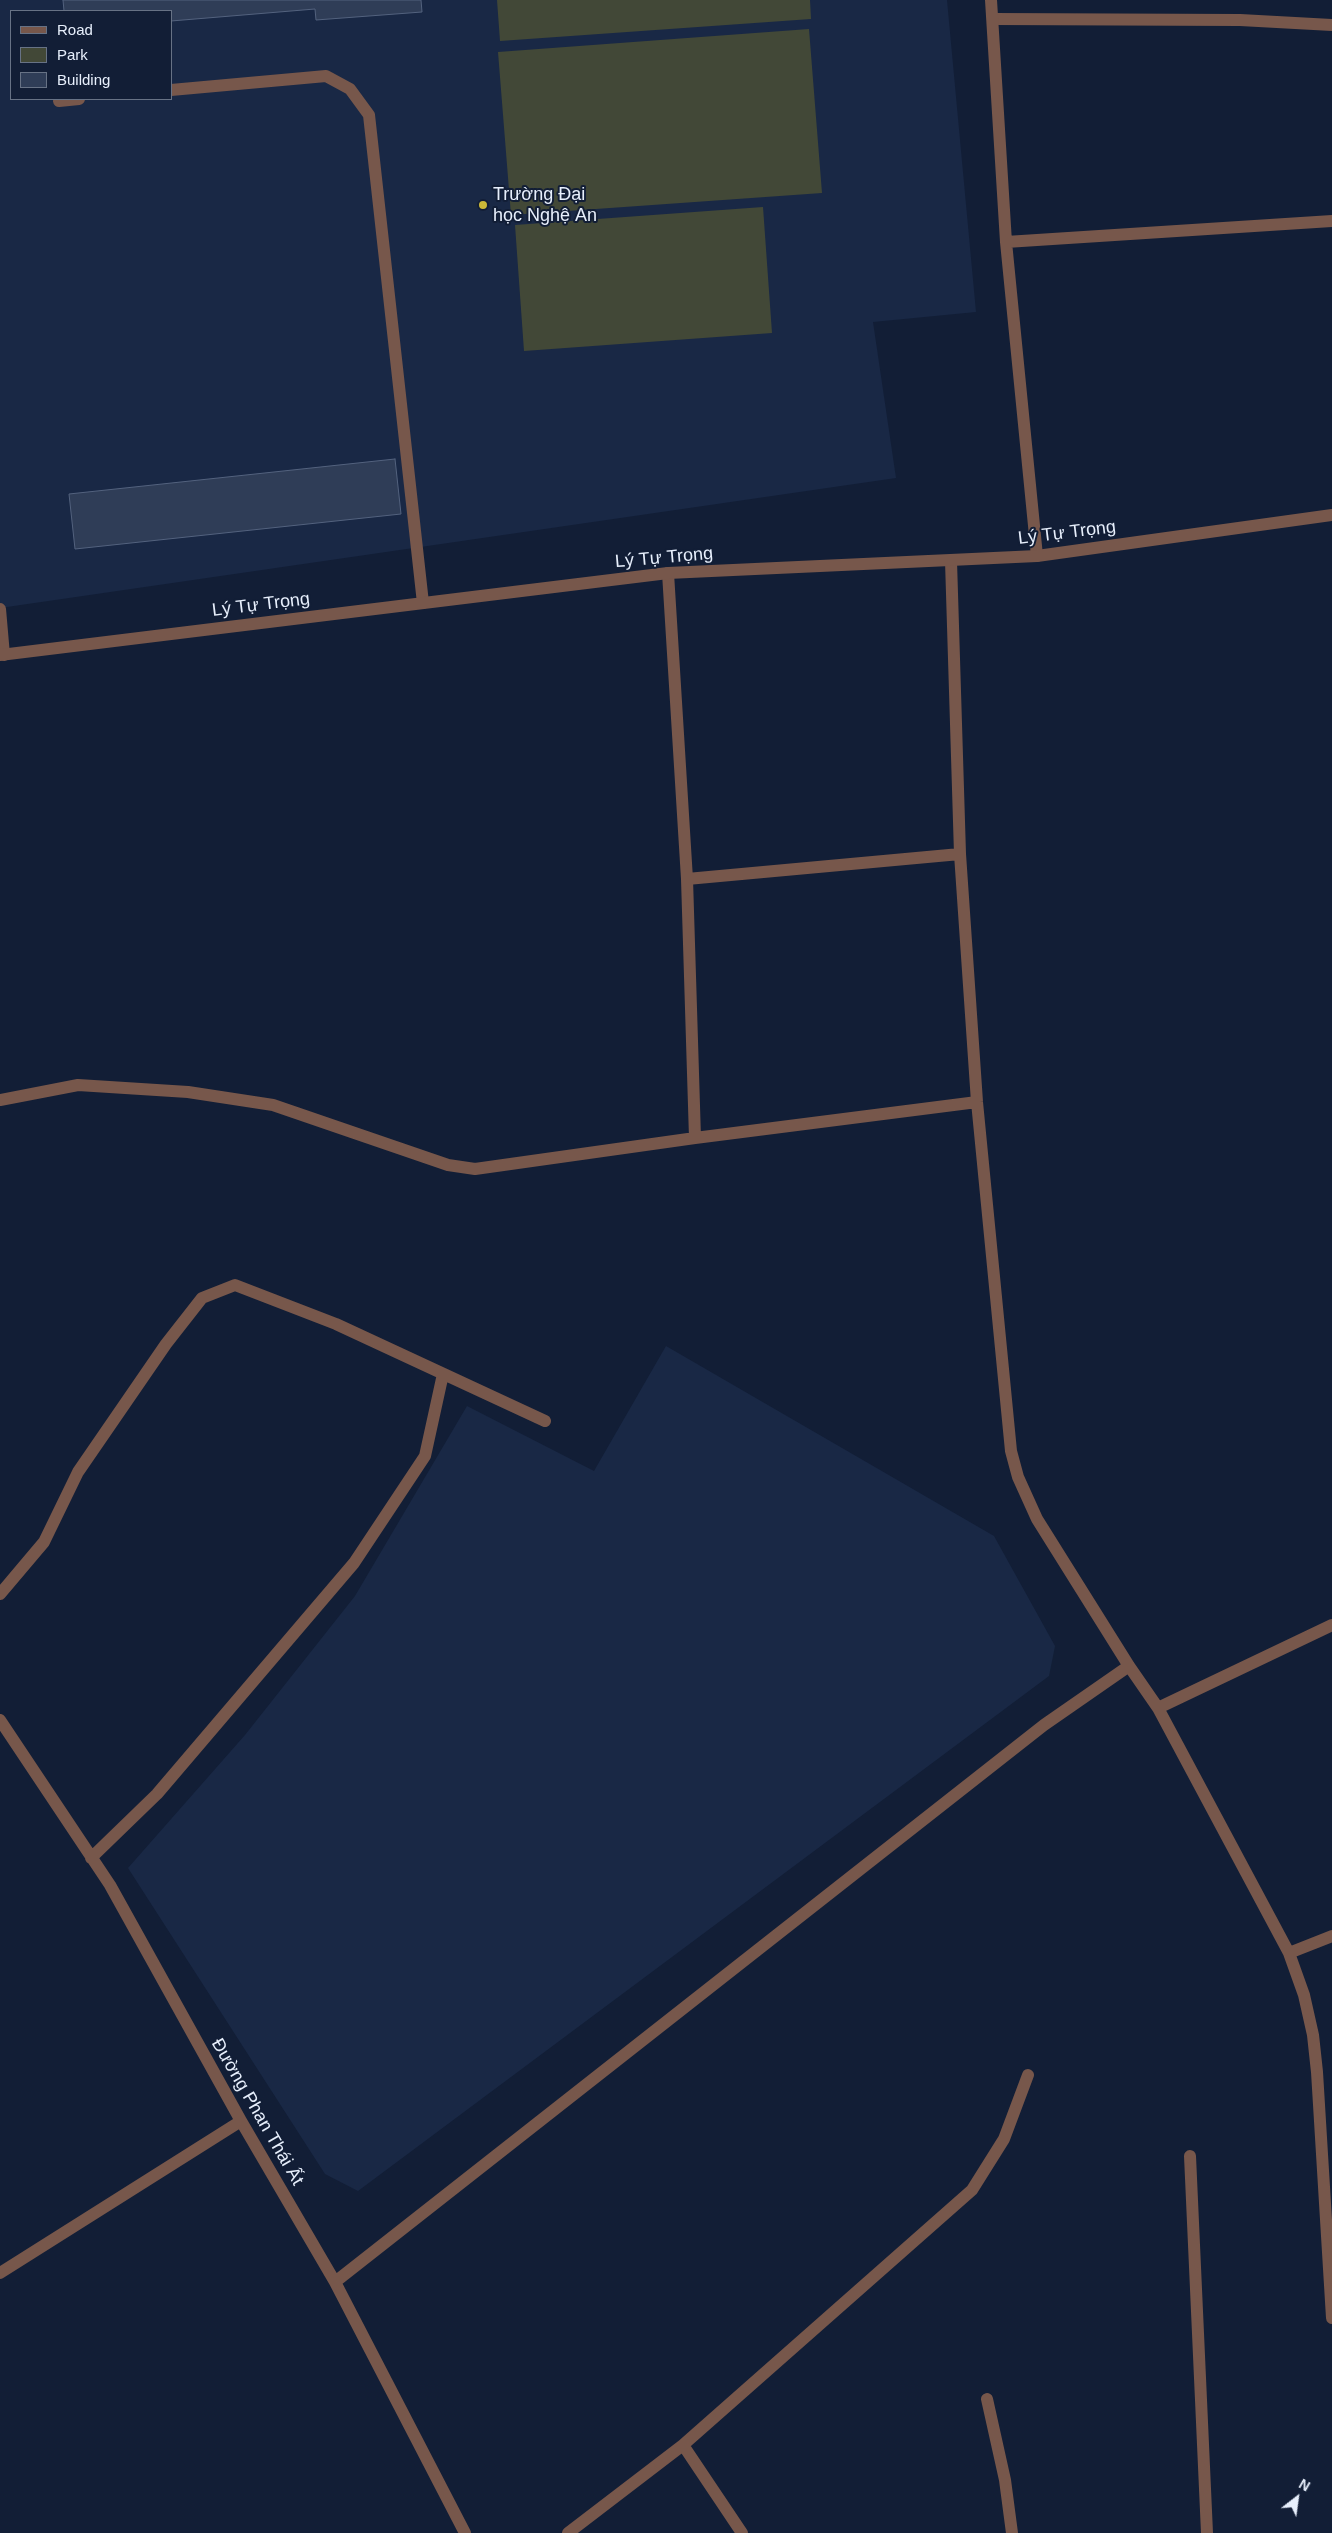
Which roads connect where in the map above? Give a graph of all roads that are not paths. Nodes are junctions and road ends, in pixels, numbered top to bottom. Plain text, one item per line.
1 (991, 0) edge
2 (993, 19) junction
3 (1332, 25) edge
4 (172, 90) edge
5 (68, 100) edge
6 (59, 101) dead end
7 (1332, 222) edge
8 (1006, 242) junction
9 (1332, 515) edge
10 (1037, 556) junction
11 (951, 561) junction
12 (668, 573) junction
13 (423, 603) junction
14 (0, 609) edge
15 (2, 655) edge
16 (960, 854) junction
17 (687, 879) junction
18 (0, 1100) edge
19 (977, 1102) junction
20 (695, 1138) junction
21 (443, 1374) junction
22 (545, 1421) dead end
23 (0, 1594) edge
24 (1332, 1625) edge
25 (1129, 1666) junction
26 (1158, 1708) junction
27 (0, 1720) edge
28 (92, 1858) junction
29 (1332, 1936) edge
30 (1290, 1953) junction
31 (1028, 2075) dead end
32 (241, 2121) junction
33 (1190, 2156) dead end
34 (0, 2273) edge
35 (334, 2282) junction
36 (1332, 2318) edge
37 (987, 2399) dead end
38 (683, 2445) junction
39 (465, 2533) edge
40 (568, 2533) edge
41 (742, 2533) edge
42 (1012, 2533) edge
43 (1207, 2533) edge

1 - 2 street
2 - 3 street
2 - 8 street
4 - 13 street
5 - 6 street
7 - 8 street
8 - 10 street
9 - 10 street, Lý Tự Trọng
10 - 11 street, Lý Tự Trọng
11 - 12 street, Lý Tự Trọng
11 - 16 street
12 - 13 street, Lý Tự Trọng
12 - 17 street
13 - 15 street, Lý Tự Trọng
14 - 15 street
16 - 17 street
16 - 19 street
17 - 20 street
18 - 20 street
19 - 20 street
19 - 25 street
21 - 22 street
21 - 23 street
21 - 28 street
24 - 26 street
25 - 26 street
25 - 35 street
26 - 30 street
27 - 28 street, Đường Phan Thái Ất
28 - 32 street, Đường Phan Thái Ất
29 - 30 street
30 - 36 street
31 - 38 street
32 - 34 street
32 - 35 street, Đường Phan Thái Ất
33 - 43 street
35 - 39 street, Đường Phan Thái Ất
37 - 42 street
38 - 40 street
38 - 41 street

